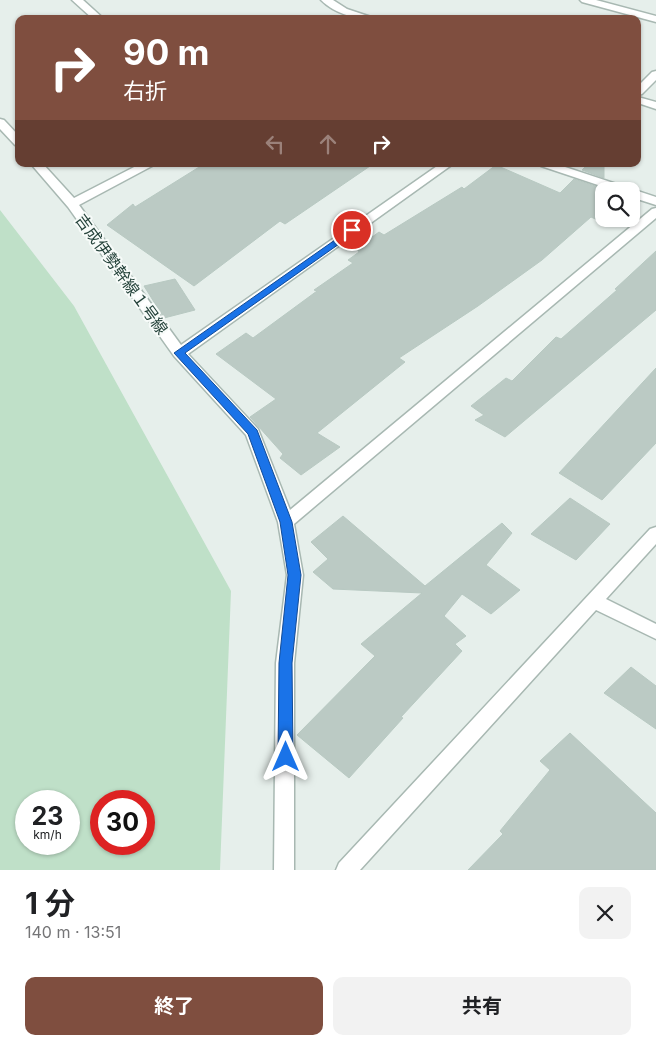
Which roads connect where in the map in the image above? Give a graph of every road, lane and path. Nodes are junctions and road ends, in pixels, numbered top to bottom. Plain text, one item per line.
1 (93, 0) edge
2 (326, 0) edge
3 (585, 0) edge
4 (81, 3) edge
5 (94, 15) edge
6 (358, 15) edge
7 (656, 19) edge
8 (656, 74) edge
9 (641, 89) edge
10 (641, 101) edge
11 (656, 106) edge
12 (0, 122) edge
13 (15, 139) edge
14 (40, 167) edge
15 (142, 167) edge
16 (443, 167) edge
17 (554, 167) edge
18 (600, 182) edge
19 (640, 196) edge
20 (656, 201) edge
21 (72, 204) junction
22 (656, 212) edge
23 (179, 353) junction
24 (286, 522) junction
25 (656, 533) edge
26 (594, 602) junction
27 (656, 632) edge
28 (284, 870) edge
29 (346, 870) edge

1 - 4 street
2 - 6 street
3 - 7 street
4 - 5 street
8 - 9 street
10 - 11 street
12 - 13 street
14 - 21 street, 吉成伊勢幹線１号線
15 - 21 street
16 - 23 street
17 - 18 street
19 - 20 street
21 - 23 street, 吉成伊勢幹線１号線
22 - 24 street
23 - 24 street, 吉成伊勢幹線１号線
24 - 28 street, 吉成伊勢幹線１号線
25 - 26 street
26 - 27 street
26 - 29 street

